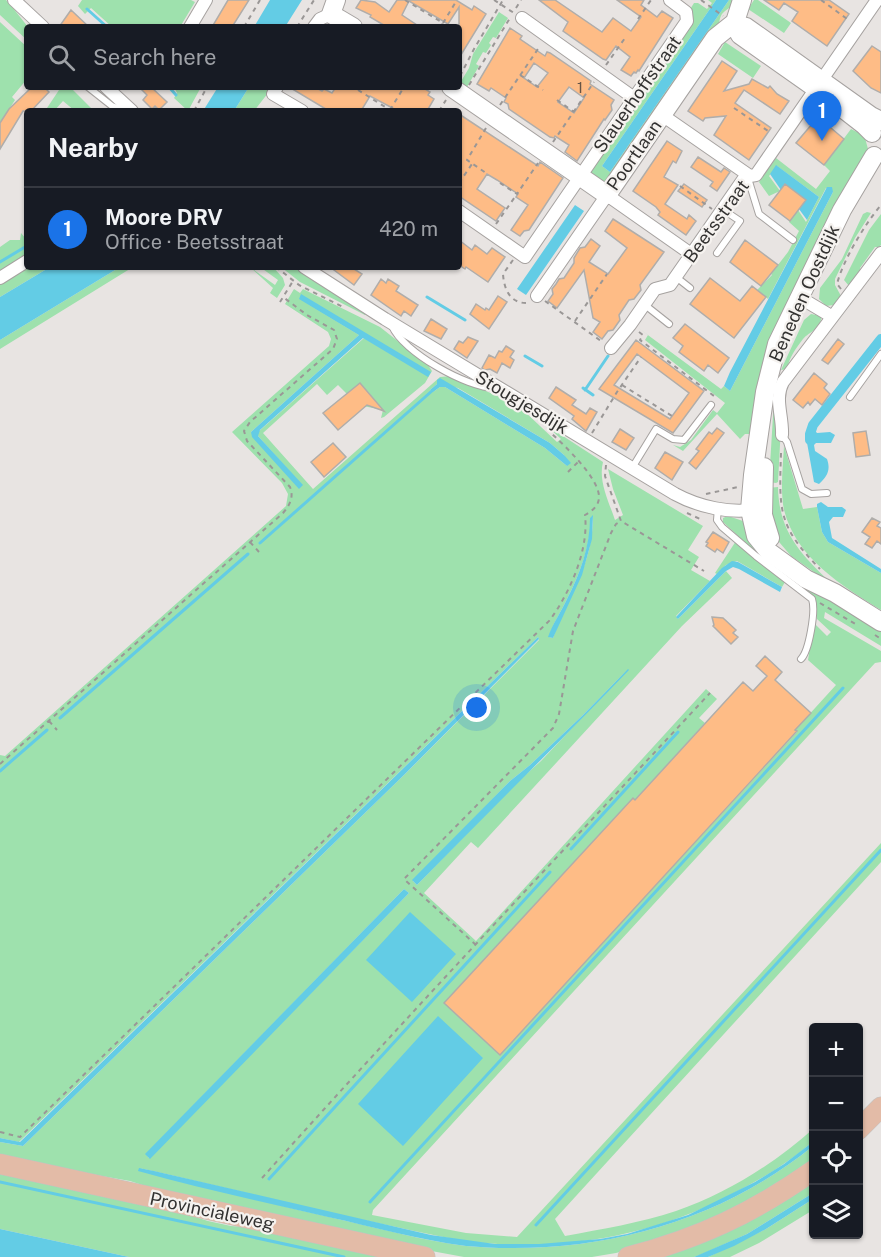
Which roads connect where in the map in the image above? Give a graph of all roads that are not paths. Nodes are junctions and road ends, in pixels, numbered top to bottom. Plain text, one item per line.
1 (14, 0) edge
2 (206, 0) edge
3 (670, 0) edge
4 (742, 0) edge
5 (878, 2) edge
6 (334, 7) edge
7 (26, 11) junction
8 (518, 16) road end
9 (728, 19) junction
10 (31, 24) edge
11 (40, 24) edge
12 (192, 24) edge
13 (316, 24) edge
14 (350, 24) edge
15 (819, 84) junction
16 (92, 90) edge
17 (109, 90) edge
18 (275, 90) edge
19 (461, 90) edge
20 (634, 98) junction
21 (117, 108) edge
22 (129, 108) edge
23 (297, 108) edge
24 (662, 115) junction
25 (878, 125) edge
26 (879, 164) edge
27 (747, 174) junction
28 (579, 177) junction
29 (607, 195) junction
30 (721, 211) junction
31 (462, 213) edge
32 (793, 240) dead end
33 (717, 253) dead end
34 (881, 253) edge
35 (691, 254) junction
36 (24, 263) edge
37 (309, 270) edge
38 (676, 277) junction
39 (0, 278) edge
40 (690, 288) dead end
41 (537, 296) road end
42 (804, 300) junction
43 (644, 304) junction
44 (831, 316) junction
45 (669, 324) dead end
46 (611, 348) road end
47 (881, 354) edge
48 (850, 397) dead end
49 (711, 405) road end
50 (782, 435) joint
51 (632, 468) junction
52 (827, 493) dead end
53 (718, 508) junction
54 (756, 509) junction
55 (876, 628) edge
56 (801, 659) dead end
57 (881, 1107) edge
58 (863, 1125) edge
59 (0, 1164) edge
60 (809, 1173) edge
61 (425, 1257) edge
62 (628, 1257) edge

1 - 7 street
2 - 12 street
3 - 20 street, Slauerhoffstraat
4 - 9 street
5 - 15 street, Beetsstraat
6 - 13 street
6 - 14 street
7 - 10 lane
7 - 11 street
8 - 20 street
9 - 15 street
9 - 24 street, Poortlaan
15 - 25 street
15 - 27 street, Beetsstraat
16 - 21 lane
17 - 22 street
18 - 23 street
19 - 28 street, Poortlaan
20 - 28 street, Slauerhoffstraat
24 - 27 street
24 - 29 street, Poortlaan
25 - 26 street
26 - 42 street, Beneden Oostdijk
27 - 30 street, Beetsstraat
27 - 32 lane
28 - 29 street, Poortlaan
28 - 31 street, Slauerhoffstraat
29 - 35 street
29 - 41 street
30 - 33 lane
30 - 35 street, Beetsstraat
34 - 44 street
35 - 38 street, Beetsstraat
36 - 39 street
37 - 51 street, Stougjesdijk
38 - 40 lane
38 - 43 street, Beetsstraat
42 - 44 street
42 - 54 street, Beneden Oostdijk
43 - 45 lane
43 - 46 street, Beetsstraat
44 - 50 street
47 - 48 lane
49 - 51 lane
50 - 52 lane
51 - 53 street, Stougjesdijk
53 - 54 street, Stougjesdijk
53 - 56 lane
54 - 55 street
57 - 58 main road
59 - 61 main road, Provincialeweg
60 - 62 main road

